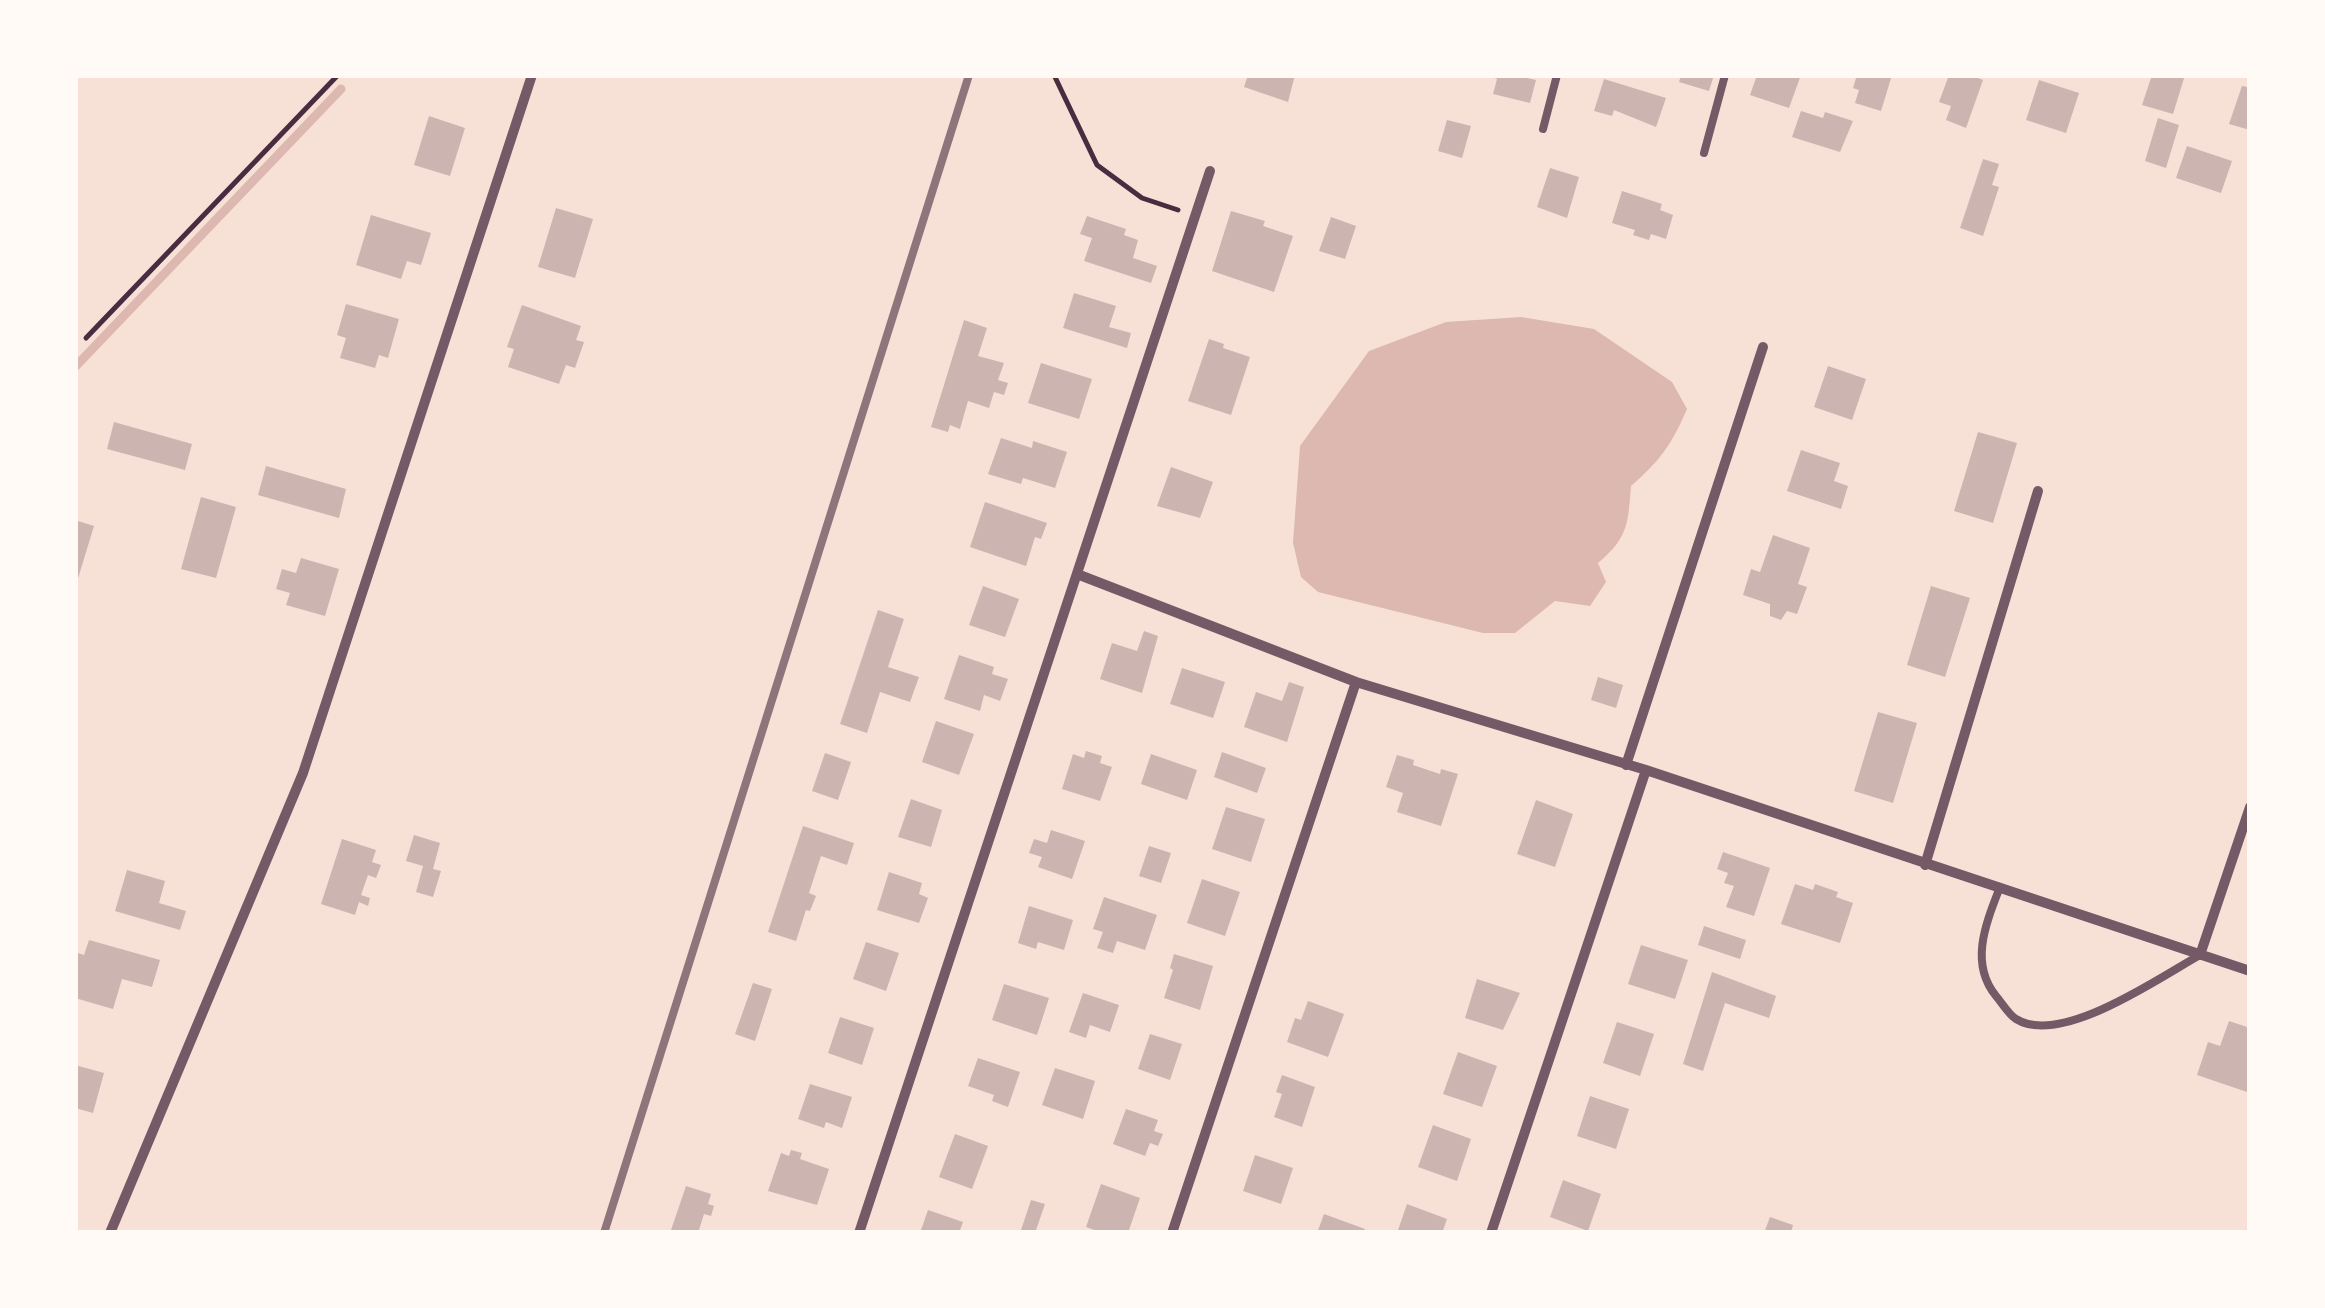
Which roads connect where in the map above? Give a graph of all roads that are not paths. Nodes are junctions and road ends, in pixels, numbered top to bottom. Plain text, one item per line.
1 (532, 75) edge
2 (1557, 75) edge
3 (1725, 75) edge
4 (1543, 128) dead end
5 (1704, 153) dead end
6 (1210, 171) dead end
7 (1763, 347) dead end
8 (2038, 491) dead end
9 (1076, 574) junction
10 (1356, 682) junction
11 (1626, 766) junction
12 (1646, 770) junction
13 (2250, 806) edge
14 (1924, 866) junction
15 (2000, 887) junction
16 (2200, 956) junction
17 (2250, 971) edge
18 (110, 1233) edge
19 (858, 1233) edge
20 (1172, 1233) edge
21 (1492, 1233) edge

1 - 18 street
2 - 4 lane
3 - 5 lane
6 - 9 street
7 - 11 street
8 - 14 street
9 - 10 street
9 - 19 street
10 - 11 street
10 - 20 street
11 - 12 street
12 - 14 street
12 - 21 street
13 - 16 street
14 - 15 street
15 - 16 street
15 - 16 lane
16 - 17 street

